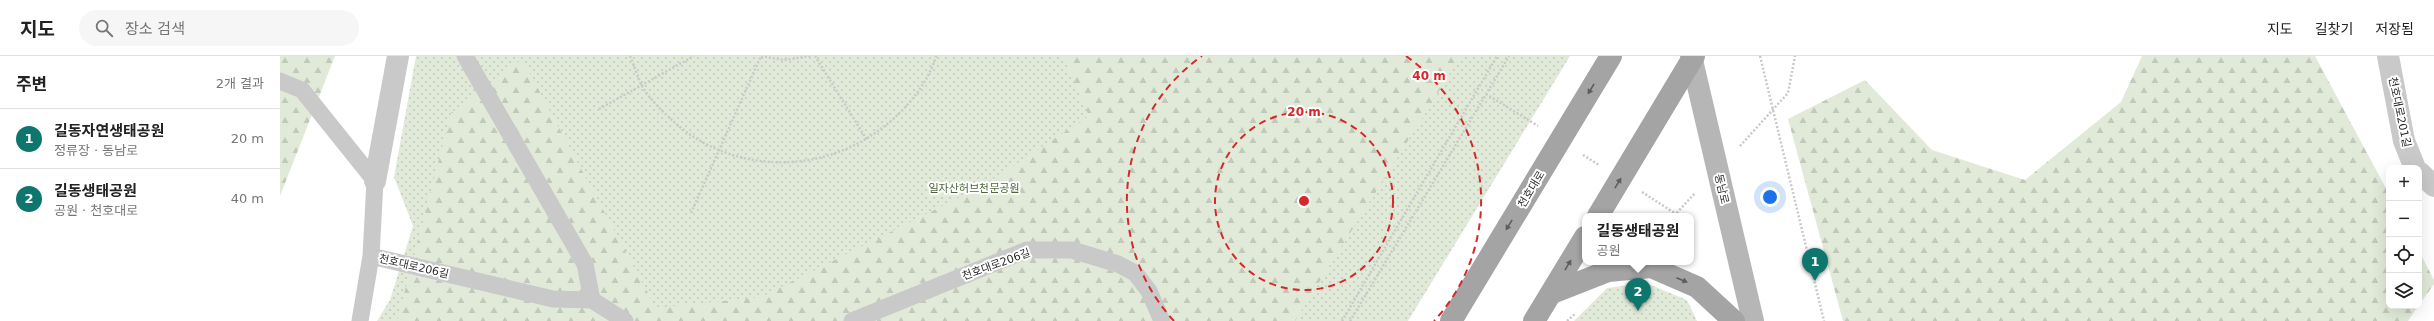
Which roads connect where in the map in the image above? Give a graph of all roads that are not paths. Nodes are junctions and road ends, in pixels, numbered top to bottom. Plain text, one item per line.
1 (398, 56) edge
2 (465, 56) edge
3 (1611, 56) edge
4 (2388, 56) edge
5 (1692, 57) edge
6 (280, 81) edge
7 (2414, 165) edge
8 (2422, 175) edge
9 (375, 181) junction
10 (2434, 186) edge
11 (1600, 213) edge
12 (1582, 242) edge
13 (371, 256) junction
14 (1552, 293) junction
15 (592, 300) junction
16 (360, 321) edge
17 (626, 321) edge
18 (852, 321) edge
19 (1162, 321) edge
20 (1451, 321) edge
21 (1534, 321) edge
22 (1734, 321) edge
23 (1753, 321) edge

1 - 9 street, 천호대로206길
2 - 15 lane
3 -> 20 main road, 천호대로
4 - 7 street, 천호대로201길
11 -> 5 main road
5 - 23 main road, 동남로
6 - 9 lane
8 - 10 street
9 - 13 lane, 천호대로206길
14 -> 12 main road
13 - 15 lane, 천호대로206길
13 - 16 lane
14 - 21 main road
14 -> 22 main road
15 - 17 lane
18 - 19 lane, 천호대로206길

